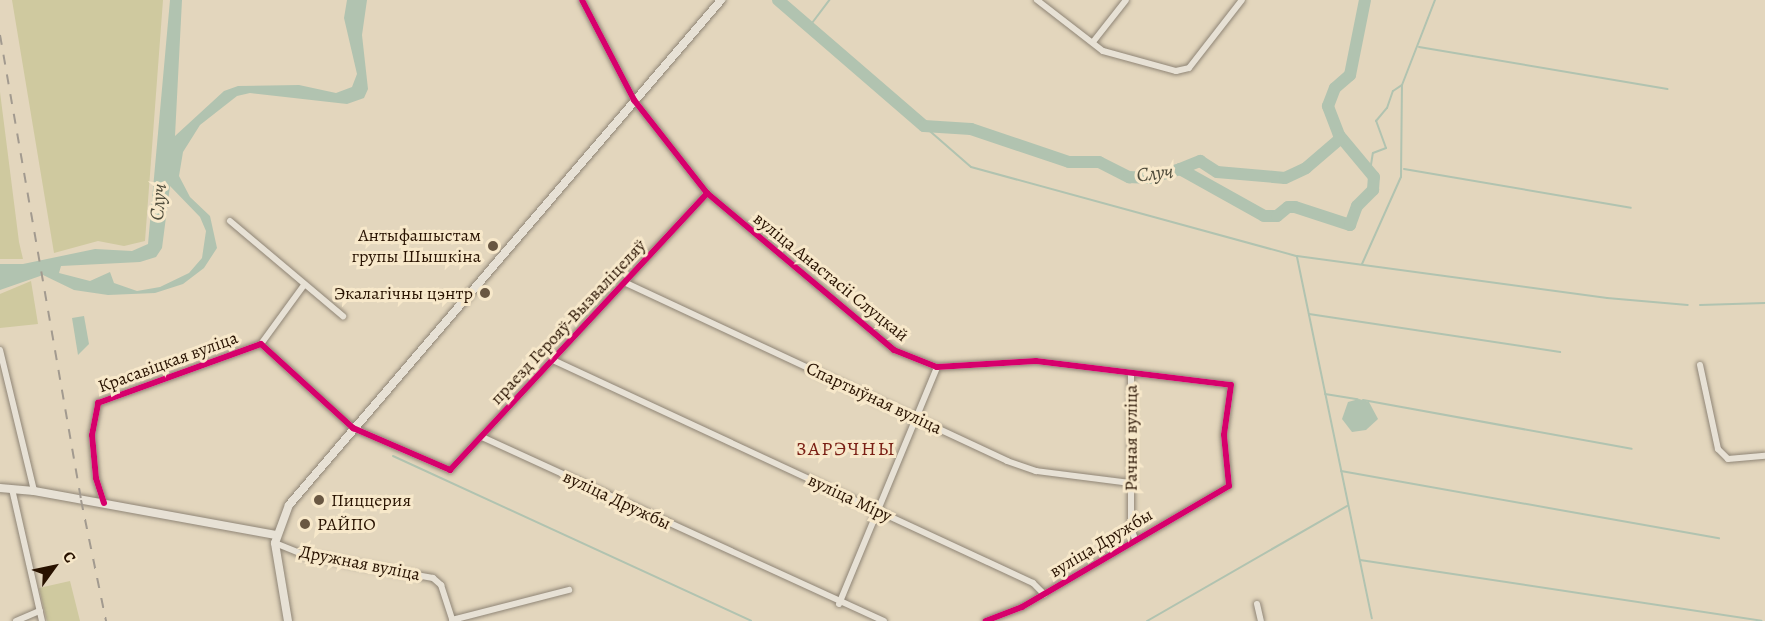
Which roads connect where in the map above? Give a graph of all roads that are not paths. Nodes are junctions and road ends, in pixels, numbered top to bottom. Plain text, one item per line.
1 (582, 0) edge
2 (721, 0) edge
3 (1037, 0) edge
4 (1126, 0) edge
5 (1242, 0) edge
6 (1093, 42) junction
7 (634, 100) junction
8 (707, 193) junction
9 (230, 221) dead end
10 (626, 283) junction
11 (304, 285) junction
12 (343, 316) dead end
13 (261, 344) junction
14 (0, 350) edge
15 (555, 361) junction
16 (1700, 365) dead end
17 (937, 367) junction
18 (1131, 373) junction
19 (916, 418) junction
20 (353, 428) junction
21 (482, 437) junction
22 (1765, 456) edge
23 (450, 470) joint
24 (1131, 483) junction
25 (1229, 486) joint
26 (0, 488) edge
27 (12, 489) junction
28 (34, 490) junction
29 (104, 503) junction
30 (878, 510) junction
31 (275, 539) junction
32 (1135, 539) junction
33 (569, 590) dead end
34 (1044, 594) junction
35 (839, 604) junction
36 (1257, 604) dead end
37 (40, 611) junction
38 (16, 621) edge
39 (42, 621) edge
40 (288, 621) edge
41 (452, 621) edge
42 (884, 621) edge
43 (986, 621) edge
44 (1261, 621) edge

1 - 7 street, вуліца Анастасіі Слуцкай
2 - 7 main road
3 - 6 street
4 - 6 street
5 - 6 street
7 - 8 street, вуліца Анастасіі Слуцкай
7 - 20 main road
8 - 10 street, праезд Герояў-Вызваліцеляў
8 - 17 street, вуліца Анастасіі Слуцкай
9 - 11 street
10 - 15 street, праезд Герояў-Вызваліцеляў
10 - 19 street, Спартыўная вуліца
11 - 12 street
11 - 13 street
13 - 20 street, Красавіцкая вуліца
13 - 29 street, Красавіцкая вуліца
14 - 28 street
15 - 21 street, праезд Герояў-Вызваліцеляў
15 - 30 street, вуліца Міру
16 - 22 street
17 - 18 street, вуліца Анастасіі Слуцкай
17 - 19 street
18 - 24 street, Рачная вуліца
18 - 25 street, вуліца Анастасіі Слуцкай
19 - 24 street, Спартыўная вуліца
19 - 30 street
20 - 23 street, Красавіцкая вуліца
20 - 31 main road
21 - 23 street, праезд Герояў-Вызваліцеляў
21 - 35 street, вуліца Дружбы
24 - 32 street, Рачная вуліца
25 - 32 street, вуліца Дружбы
26 - 27 main road
27 - 28 main road
27 - 37 street
28 - 29 main road
29 - 31 main road
30 - 34 street, вуліца Міру
30 - 35 street
31 - 40 main road
31 - 41 street, Дружная вуліца
32 - 34 street, вуліца Дружбы
33 - 41 street
34 - 43 street, вуліца Дружбы
35 - 42 street, вуліца Дружбы
36 - 44 street
37 - 38 street
37 - 39 street

